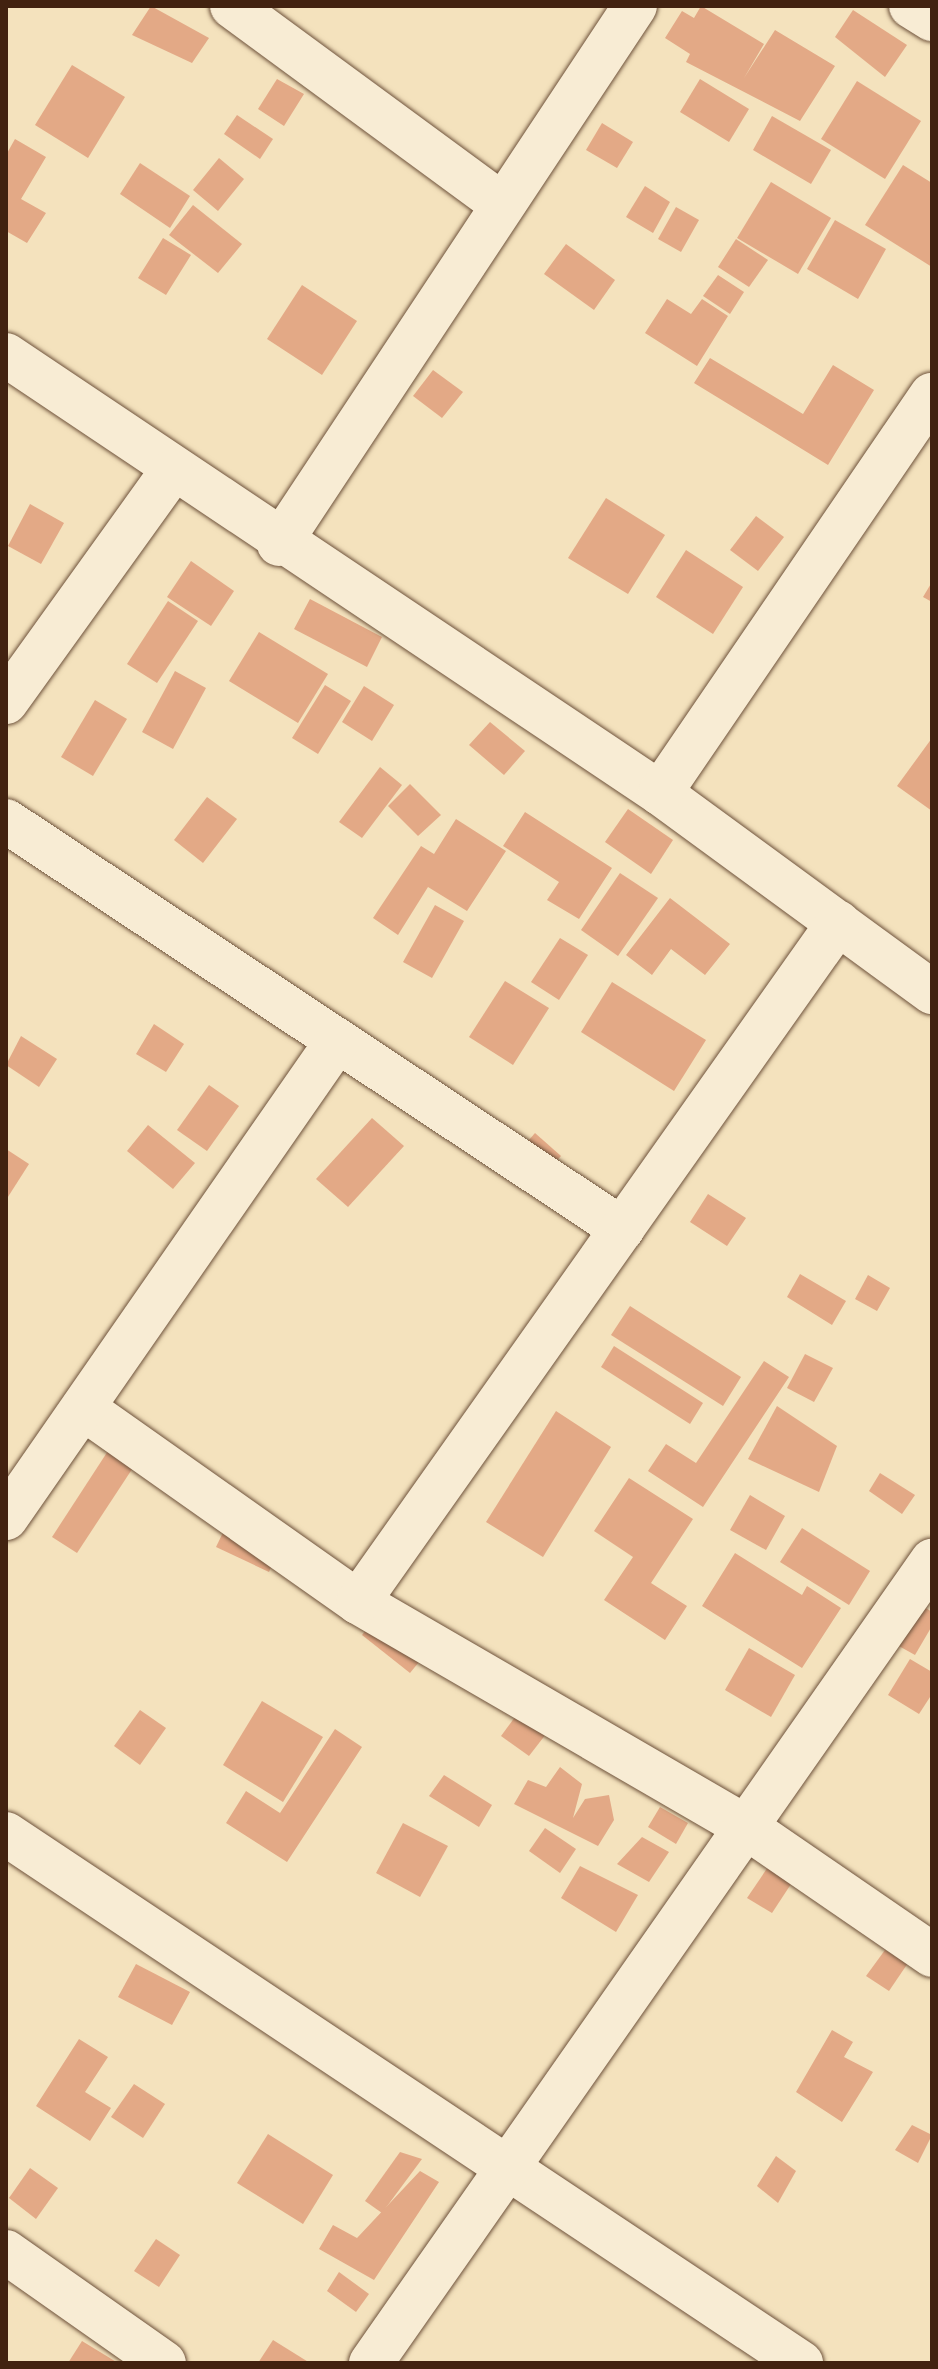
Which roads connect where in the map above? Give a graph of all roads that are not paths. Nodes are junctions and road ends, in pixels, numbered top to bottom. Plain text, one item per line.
1 (635, 6) edge
2 (911, 6) edge
3 (241, 8) edge
4 (932, 19) edge
5 (500, 203) junction
6 (6, 355) edge
7 (932, 395) edge
8 (171, 472) junction
9 (279, 544) junction
10 (6, 702) edge
11 (660, 793) junction
12 (6, 821) edge
13 (838, 923) junction
14 (932, 992) edge
15 (337, 1041) junction
16 (622, 1229) junction
17 (83, 1408) junction
18 (6, 1518) edge
19 (932, 1561) edge
20 (358, 1602) junction
21 (746, 1827) junction
22 (6, 1834) edge
23 (932, 1955) edge
24 (509, 2168) junction
25 (6, 2252) edge
26 (164, 2363) edge
27 (371, 2363) edge
28 (801, 2363) edge

1 - 5 street
2 - 4 street
3 - 5 street
5 - 9 street
6 - 8 street
7 - 11 street
8 - 9 street
8 - 10 street
9 - 11 street
11 - 13 street
12 - 15 street
13 - 14 street
13 - 16 street
15 - 16 street
15 - 17 street
16 - 20 street
17 - 18 street
17 - 20 street
19 - 21 street
20 - 21 street
21 - 23 street
21 - 24 street
22 - 24 street
24 - 27 street
24 - 28 street
25 - 26 street

